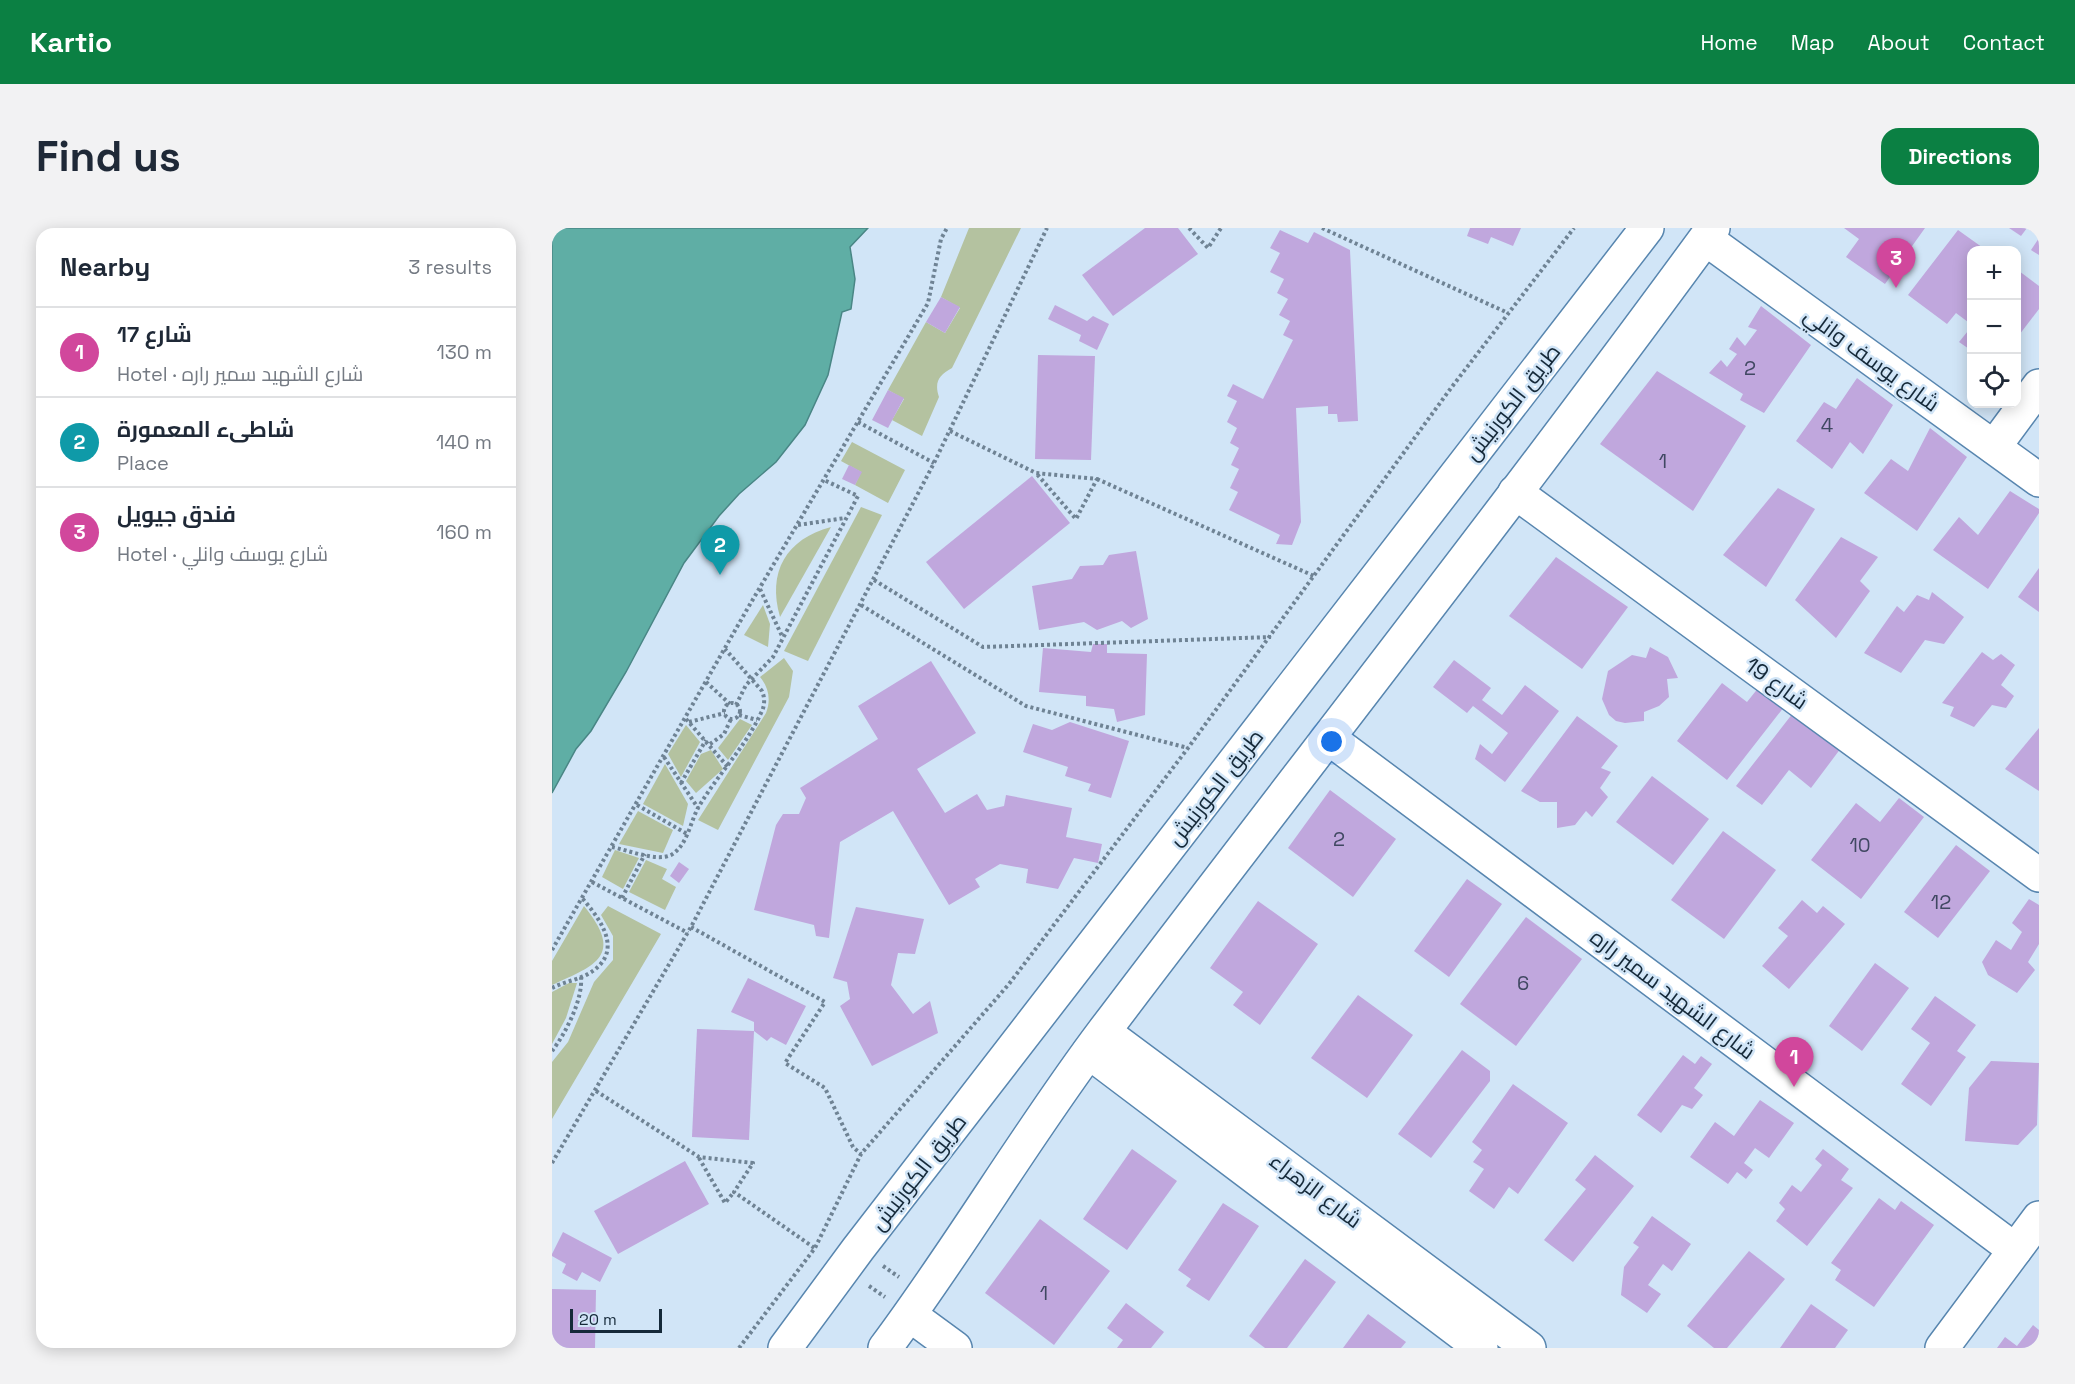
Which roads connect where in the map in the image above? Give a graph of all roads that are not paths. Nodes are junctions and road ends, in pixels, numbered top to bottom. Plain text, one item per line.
1 (1647, 228) edge
2 (1710, 234) edge
3 (2039, 386) edge
4 (1994, 447) junction
5 (2039, 480) edge
6 (1515, 492) junction
7 (1330, 739) junction
8 (2039, 875) edge
9 (1096, 1042) junction
10 (2039, 1218) edge
11 (2015, 1250) junction
12 (918, 1305) junction
13 (785, 1348) edge
14 (885, 1348) edge
15 (955, 1348) edge
16 (1481, 1348) edge
17 (1529, 1348) edge
18 (1942, 1348) edge

1 - 13 street, طريق الكورنيش
2 - 4 street, شارع يوسف وانلي
2 - 6 street
3 - 4 street
4 - 5 street, شارع يوسف وانلي
6 - 7 street
6 - 8 street, شارع 19
7 - 9 street
7 - 11 street, شارع الشهيد سمير راره
9 - 12 street
9 - 16 street, شارع الزهراء
9 - 17 street, شارع الزهراء
10 - 11 street
11 - 18 street
12 - 14 street
12 - 15 street

